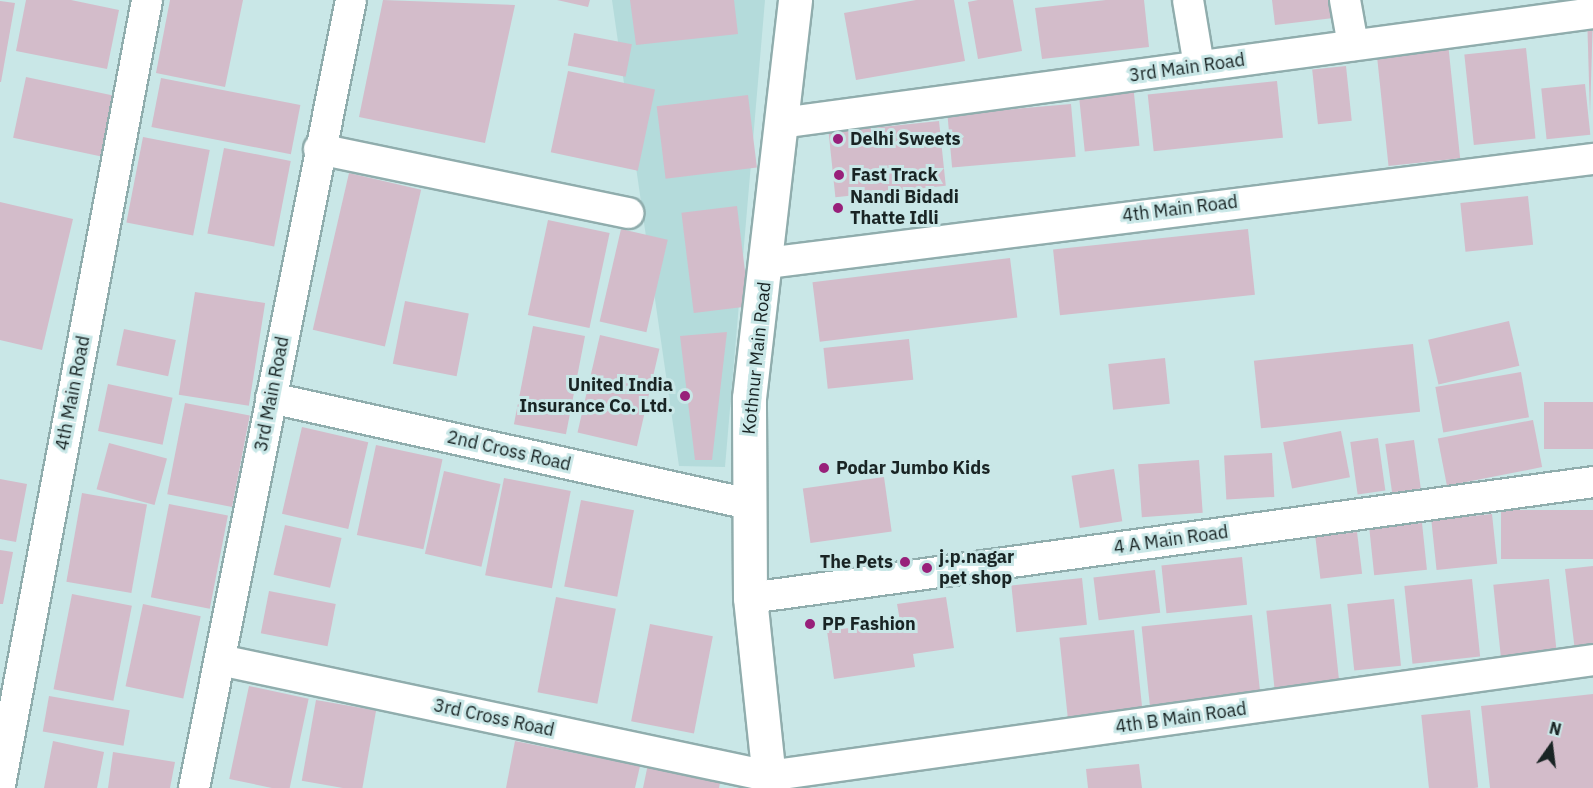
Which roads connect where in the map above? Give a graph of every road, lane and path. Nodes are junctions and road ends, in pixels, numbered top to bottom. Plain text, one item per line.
1 (147, 0) edge
2 (351, 0) edge
3 (795, 0) edge
4 (1188, 0) edge
5 (1345, 0) edge
6 (1520, 11) edge
7 (1593, 13) edge
8 (1353, 45) junction
9 (1199, 66) junction
10 (780, 123) junction
11 (320, 150) junction
12 (1593, 159) edge
13 (628, 213) dead end
14 (767, 263) junction
15 (271, 398) junction
16 (1593, 482) edge
17 (748, 504) junction
18 (750, 598) junction
19 (219, 660) junction
20 (1593, 660) edge
21 (769, 782) edge
22 (0, 785) edge
23 (194, 788) edge

1 - 22 street, 4th Main Road
2 - 11 street, 3rd Main Road
3 - 10 main road, Kothnur Main Road
4 - 9 street
5 - 8 street
6 - 7 street, 3rd Main Road
6 - 8 street, 3rd Main Road
8 - 9 street, 3rd Main Road
9 - 10 street, 3rd Main Road
10 - 14 main road, Kothnur Main Road
11 - 13 street
11 - 15 street, 3rd Main Road
12 - 14 street, 4th Main Road
14 - 17 main road, Kothnur Main Road
15 - 17 street, 2nd Cross Road
15 - 19 street, 3rd Main Road
16 - 18 street, 4 A Main Road
17 - 18 main road, Kothnur Main Road
18 - 21 main road, Kothnur Main Road
19 - 21 street, 3rd Cross Road
19 - 23 street, 3rd Main Road
20 - 21 street, 4th B Main Road

